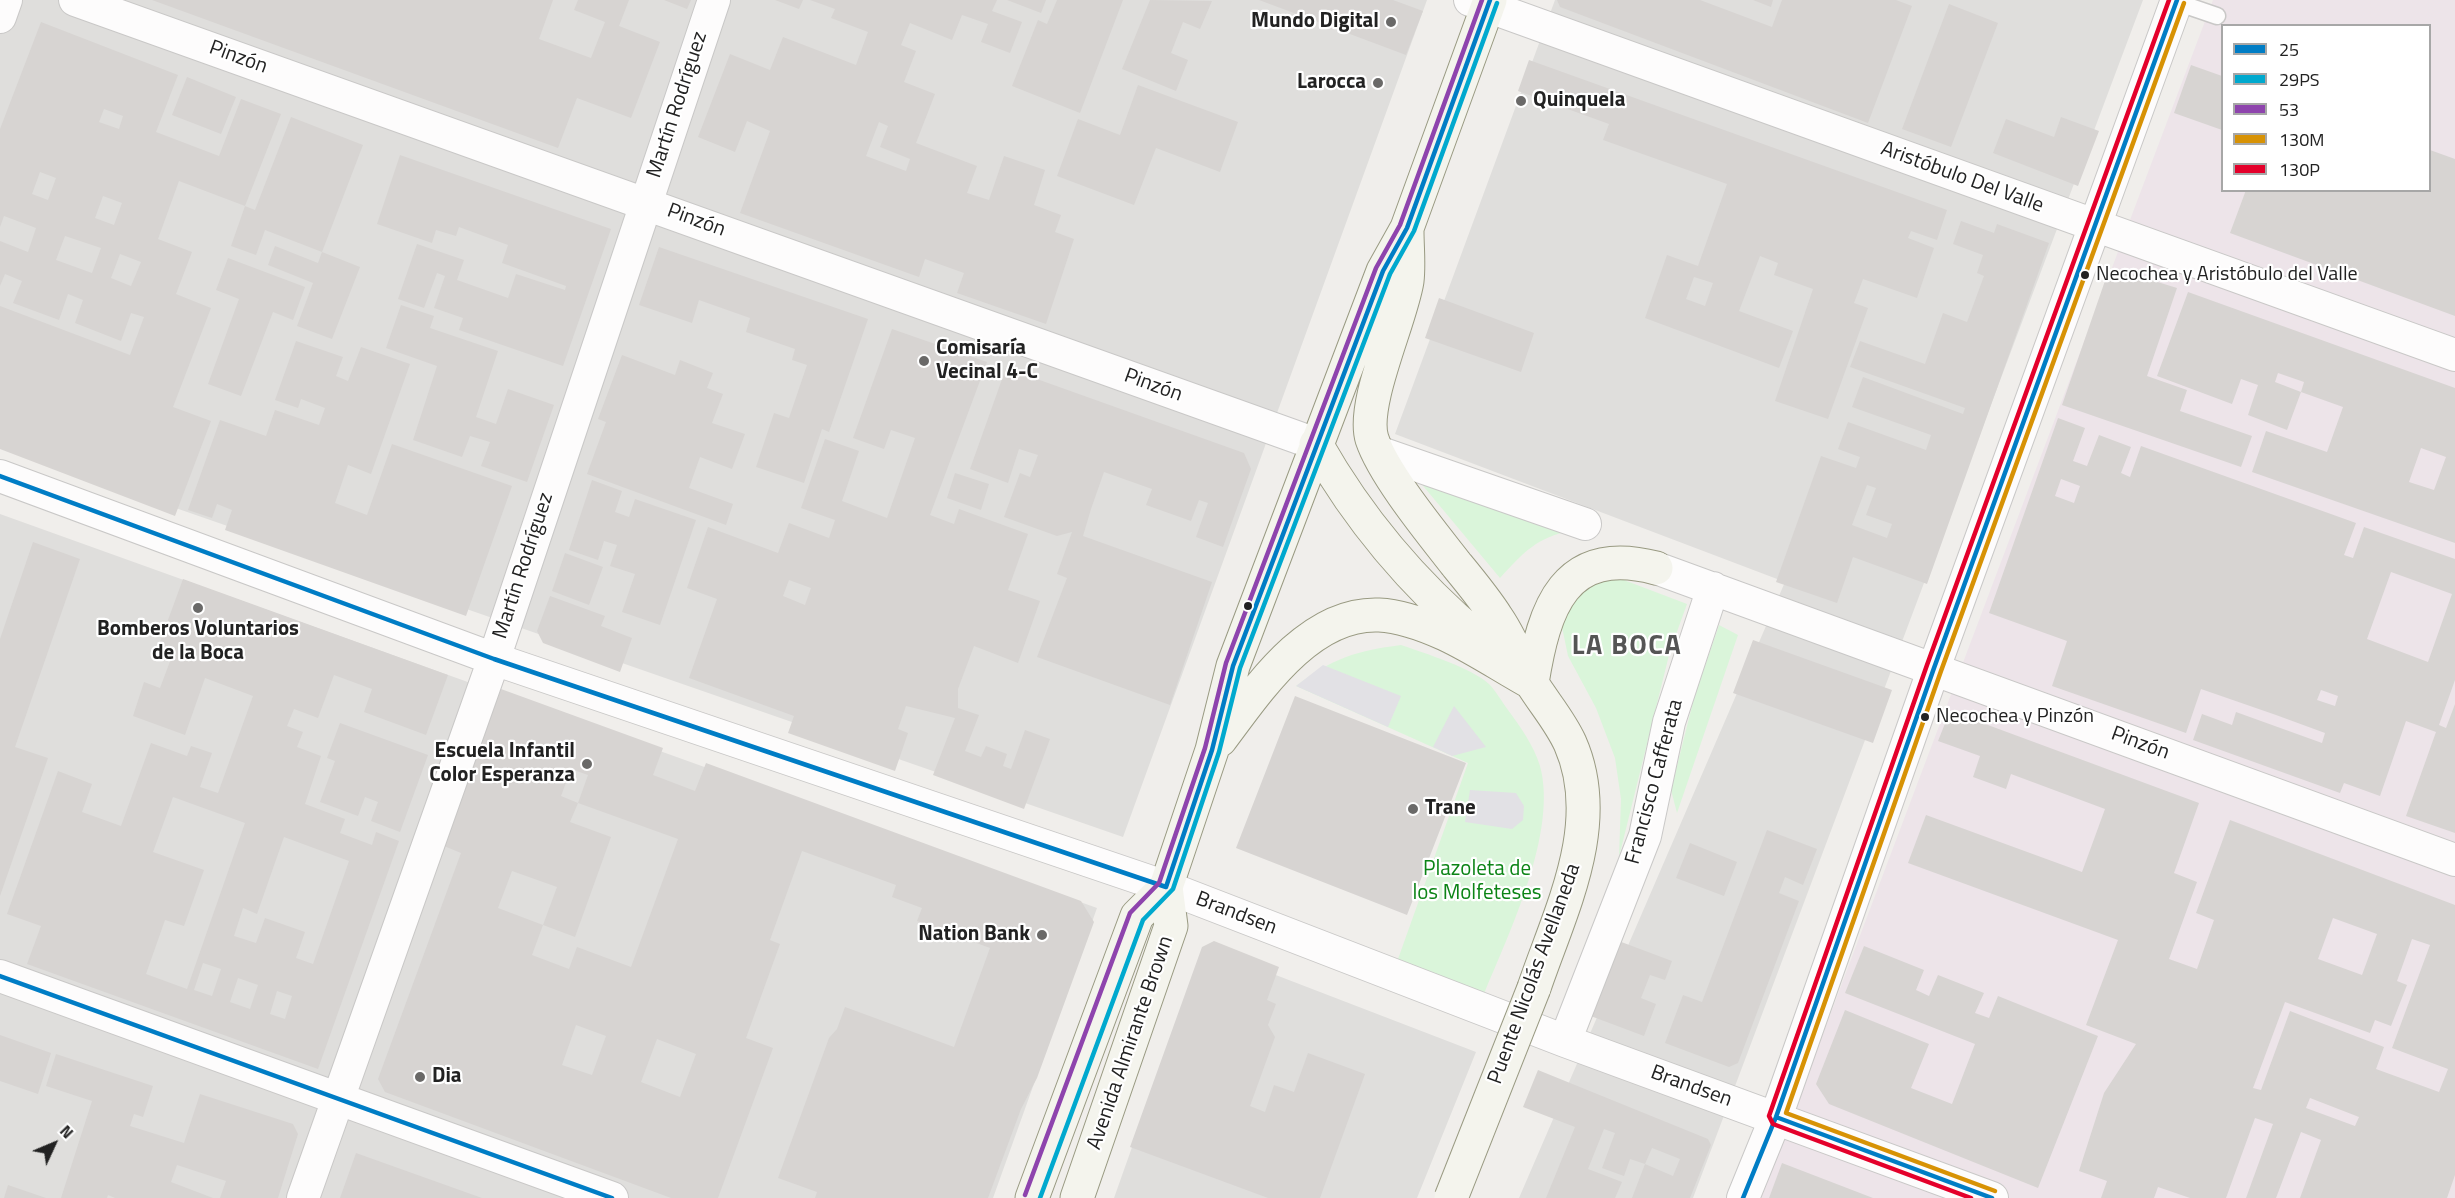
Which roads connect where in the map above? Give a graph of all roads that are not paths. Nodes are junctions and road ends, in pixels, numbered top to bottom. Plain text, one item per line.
1 (6, 0) edge
2 (75, 0) edge
3 (714, 0) edge
4 (2177, 1) edge
5 (1482, 2) edge
6 (2217, 16) dead end
7 (0, 17) edge
8 (646, 203) junction
9 (2096, 226) junction
10 (1407, 228) junction
11 (2455, 355) edge
12 (1316, 444) junction
13 (1378, 452) junction
14 (0, 476) edge
15 (1585, 524) dead end
16 (1656, 568) joint
17 (1713, 588) junction
18 (494, 659) junction
19 (1934, 668) junction
20 (1532, 683) junction
21 (1212, 750) junction
22 (2455, 860) edge
23 (1166, 887) junction
24 (0, 976) edge
25 (1565, 1041) junction
26 (339, 1097) junction
27 (1776, 1117) junction
28 (303, 1198) edge
29 (612, 1198) edge
30 (1032, 1198) edge
31 (1077, 1198) edge
32 (1450, 1198) edge
33 (1743, 1198) edge
34 (1992, 1198) edge

1 - 7 street
2 - 8 street, Pinzón
3 - 8 street, Martín Rodríguez
4 - 6 lane
4 - 9 street
5 - 9 street, Aristóbulo Del Valle
5 - 10 main road, Avenida Almirante Brown
8 - 12 street, Pinzón
8 - 18 street, Martín Rodríguez
9 - 11 street, Aristóbulo Del Valle
9 - 19 street
10 - 12 main road, Avenida Almirante Brown
10 - 13 main road, Avenida Almirante Brown
12 - 20 main road, Puente Nicolás Avellaneda
12 - 21 main road, Avenida Almirante Brown
13 - 15 street
13 - 20 main road, Puente Nicolás Avellaneda
14 - 18 street, Brandsen
16 - 17 street, Pinzón
16 - 20 main road
17 - 19 street, Pinzón
17 - 25 street, Francisco Cafferata
18 - 23 street, Brandsen
18 - 26 street, Martín Rodríguez
19 - 22 street, Pinzón
19 - 27 street
20 - 21 main road
20 - 32 main road, Puente Nicolás Avellaneda, bridge
21 - 23 main road, Avenida Almirante Brown
23 - 25 street, Brandsen
23 - 30 main road, Avenida Almirante Brown
23 - 31 main road, Avenida Almirante Brown
24 - 26 street
25 - 27 street, Brandsen
26 - 28 street, Martín Rodríguez
26 - 29 street
27 - 33 street
27 - 34 street, Brandsen

